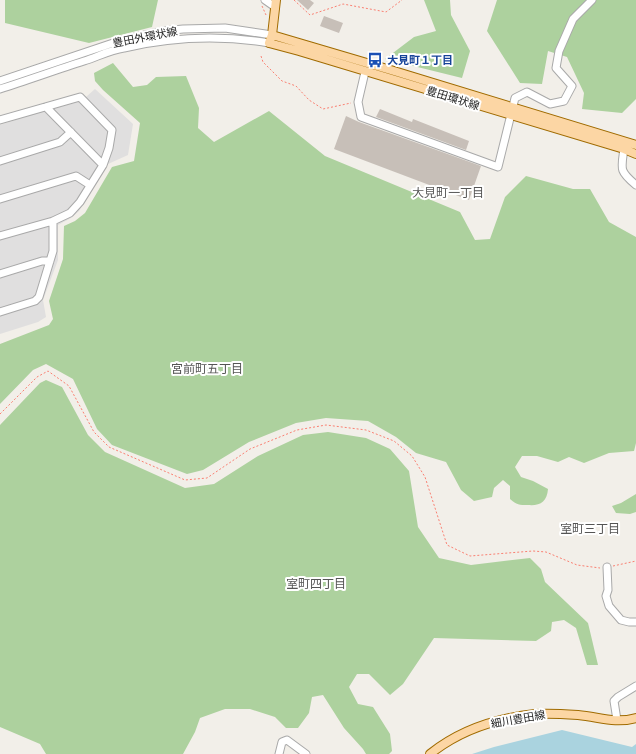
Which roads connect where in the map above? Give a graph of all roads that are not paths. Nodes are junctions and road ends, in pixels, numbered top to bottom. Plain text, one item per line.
1 (592, 0) edge
2 (262, 1) edge
3 (276, 4) edge
4 (270, 39) junction
5 (365, 72) junction
6 (0, 81) edge
7 (0, 89) edge
8 (46, 107) junction
9 (512, 111) junction
10 (0, 120) edge
11 (71, 132) junction
12 (636, 145) edge
13 (624, 149) junction
14 (636, 154) edge
15 (0, 161) edge
16 (103, 165) junction
17 (636, 184) edge
18 (90, 185) junction
19 (0, 199) edge
20 (53, 221) junction
21 (0, 236) edge
22 (50, 261) junction
23 (0, 274) edge
24 (0, 312) edge
25 (607, 567) road end
26 (636, 622) edge
27 (636, 686) edge
28 (636, 718) edge
29 (617, 720) junction
30 (279, 754) edge
31 (306, 754) edge
32 (430, 754) edge

1 - 9 street
2 - 3 street
3 - 4 main road
4 - 5 main road, 豊田環状線
4 - 6 street, 豊田外環状線
4 - 7 street, 豊田外環状線
4 - 9 main road, 豊田環状線
5 - 9 main road, 豊田環状線
5 - 9 street
8 - 10 street
8 - 11 street
8 - 16 street
9 - 12 main road, 豊田環状線
9 - 13 main road, 豊田環状線
11 - 15 street
11 - 16 street
13 - 14 main road, 豊田環状線
13 - 17 street
16 - 18 street
18 - 19 street
18 - 20 street
20 - 21 street
20 - 22 street
22 - 23 street
22 - 24 street
25 - 26 street
27 - 29 street
28 - 29 main road, 細川豊田線
29 - 32 main road, 細川豊田線
30 - 31 street

